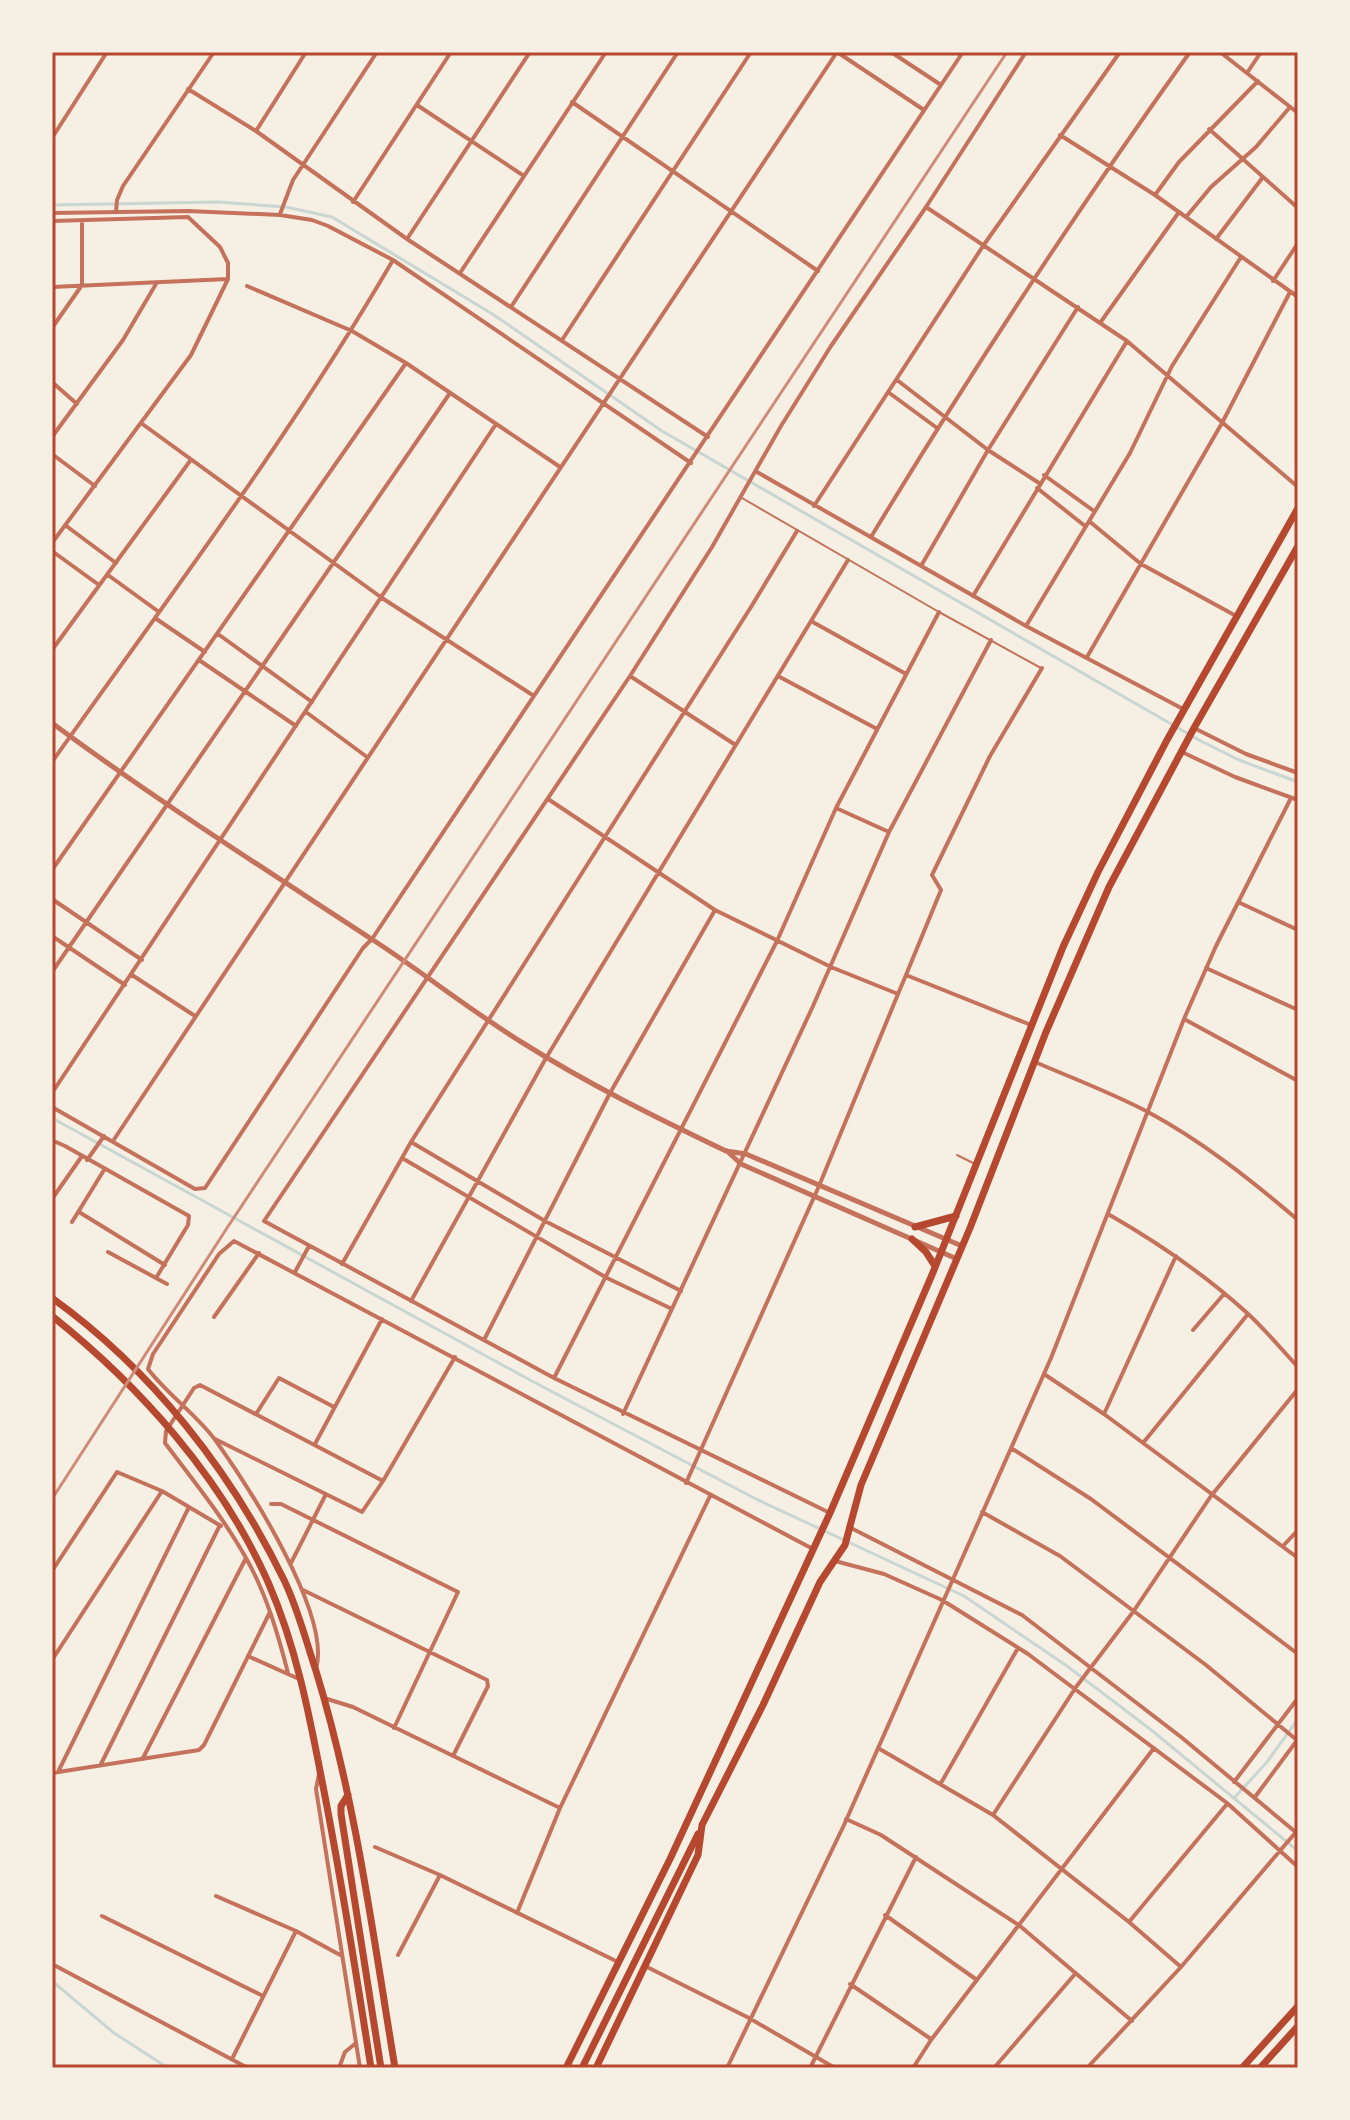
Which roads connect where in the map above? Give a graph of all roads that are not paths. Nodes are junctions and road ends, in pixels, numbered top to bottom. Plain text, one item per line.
1 (107, 52) edge
2 (306, 52) edge
3 (377, 52) edge
4 (451, 52) edge
5 (530, 52) edge
6 (606, 52) edge
7 (678, 52) edge
8 (751, 52) edge
9 (837, 52) edge
10 (891, 52) edge
11 (963, 52) edge
12 (1026, 52) edge
13 (1120, 52) edge
14 (1190, 52) edge
15 (1220, 52) edge
16 (1261, 52) edge
17 (211, 53) edge
18 (1247, 73) junction
19 (1258, 81) junction
20 (941, 85) junction
21 (188, 89) junction
22 (572, 102) junction
23 (417, 105) junction
24 (1290, 107) junction
25 (924, 110) junction
26 (1298, 113) edge
27 (1209, 129) junction
28 (256, 131) junction
29 (1060, 135) junction
30 (622, 137) junction
31 (52, 138) edge
32 (471, 141) junction
33 (1243, 158) junction
34 (1110, 164) junction
35 (303, 165) junction
36 (672, 172) junction
37 (524, 176) junction
38 (1264, 176) junction
39 (1155, 195) junction
40 (353, 202) junction
41 (926, 207) junction
42 (1298, 208) edge
43 (116, 210) junction
44 (732, 211) junction
45 (1179, 212) junction
46 (52, 213) edge
47 (281, 213) junction
48 (1186, 217) junction
49 (52, 221) edge
50 (82, 221) junction
51 (407, 239) junction
52 (1216, 239) junction
53 (1298, 243) edge
54 (983, 246) junction
55 (1241, 257) junction
56 (393, 260) junction
57 (818, 271) junction
58 (460, 273) junction
59 (228, 279) junction
60 (1035, 280) junction
61 (1273, 281) junction
62 (156, 284) junction
63 (82, 285) junction
64 (247, 286) dead end
65 (52, 287) edge
66 (1290, 292) junction
67 (1298, 297) edge
68 (511, 307) junction
69 (1078, 307) junction
70 (1100, 323) junction
71 (52, 328) edge
72 (352, 331) junction
73 (562, 340) junction
74 (1127, 341) junction
75 (406, 363) junction
76 (1167, 374) junction
77 (620, 379) junction
78 (897, 380) junction
79 (52, 382) edge
80 (888, 392) junction
81 (450, 393) junction
82 (603, 402) junction
83 (77, 404) junction
84 (928, 404) junction
85 (920, 416) junction
86 (944, 417) junction
87 (141, 423) junction
88 (1222, 423) junction
89 (496, 424) junction
90 (937, 428) junction
91 (52, 437) edge
92 (708, 437) junction
93 (988, 450) junction
94 (52, 454) edge
95 (191, 461) junction
96 (691, 463) junction
97 (560, 467) junction
98 (756, 474) junction
99 (1044, 475) junction
100 (1038, 485) junction
101 (95, 486) junction
102 (1298, 487) edge
103 (743, 496) junction
104 (241, 497) junction
105 (814, 506) junction
106 (1298, 508) edge
107 (1095, 512) junction
108 (1089, 521) junction
109 (65, 525) junction
110 (1085, 527) junction
111 (290, 531) junction
112 (797, 531) junction
113 (871, 537) junction
114 (52, 543) edge
115 (1298, 546) edge
116 (52, 551) edge
117 (848, 560) junction
118 (116, 563) junction
119 (333, 563) junction
120 (1141, 564) junction
121 (921, 566) junction
122 (108, 575) junction
123 (100, 585) junction
124 (973, 596) junction
125 (382, 598) junction
126 (159, 612) junction
127 (939, 612) junction
128 (1238, 617) junction
129 (155, 618) junction
130 (811, 621) junction
131 (1026, 626) junction
132 (218, 634) junction
133 (445, 640) junction
134 (991, 640) junction
135 (52, 650) edge
136 (205, 652) junction
137 (1087, 657) junction
138 (199, 660) junction
139 (262, 666) junction
140 (1042, 668) joint
141 (906, 674) junction
142 (630, 676) junction
143 (778, 676) junction
144 (245, 690) junction
145 (534, 696) junction
146 (312, 702) junction
147 (306, 712) junction
148 (685, 712) junction
149 (1185, 712) junction
150 (52, 723) edge
151 (296, 726) junction
152 (877, 729) junction
153 (1193, 729) junction
154 (70, 736) junction
155 (734, 744) junction
156 (1182, 749) junction
157 (367, 757) junction
158 (52, 762) edge
159 (121, 773) junction
160 (1298, 773) edge
161 (1291, 798) junction
162 (548, 799) junction
163 (1298, 800) edge
164 (166, 806) junction
165 (836, 808) junction
166 (889, 832) junction
167 (604, 837) junction
168 (219, 841) junction
169 (52, 870) edge
170 (657, 873) junction
171 (284, 883) junction
172 (52, 899) edge
173 (1238, 902) junction
174 (715, 910) junction
175 (86, 923) junction
176 (1298, 930) edge
177 (52, 936) edge
178 (372, 939) junction
179 (777, 941) junction
180 (69, 947) junction
181 (142, 960) junction
182 (831, 967) junction
183 (1206, 968) junction
184 (52, 972) edge
185 (132, 975) junction
186 (906, 975) junction
187 (428, 978) junction
188 (125, 985) junction
189 (898, 994) junction
190 (1298, 1010) edge
191 (195, 1016) junction
192 (1184, 1019) junction
193 (487, 1021) junction
194 (1031, 1025) junction
195 (546, 1058) junction
196 (1035, 1062) junction
197 (1298, 1081) edge
198 (52, 1093) edge
199 (610, 1093) junction
200 (52, 1107) edge
201 (1146, 1111) junction
202 (680, 1129) junction
203 (104, 1136) junction
204 (113, 1141) junction
205 (411, 1142) junction
206 (52, 1144) edge
207 (726, 1151) junction
208 (746, 1154) junction
209 (957, 1155) dead end
210 (82, 1156) junction
211 (401, 1158) junction
212 (87, 1160) junction
213 (741, 1164) junction
214 (976, 1164) junction
215 (104, 1170) junction
216 (477, 1180) junction
217 (819, 1186) junction
218 (466, 1198) junction
219 (814, 1198) junction
220 (52, 1199) edge
221 (79, 1212) junction
222 (1108, 1214) junction
223 (956, 1216) junction
224 (1298, 1220) edge
225 (545, 1221) junction
226 (72, 1222) dead end
227 (915, 1227) junction
228 (536, 1238) junction
229 (912, 1239) junction
230 (946, 1239) junction
231 (963, 1246) junction
232 (308, 1249) junction
233 (108, 1252) dead end
234 (941, 1252) junction
235 (259, 1253) junction
236 (1176, 1255) junction
237 (616, 1258) junction
238 (957, 1259) junction
239 (342, 1264) junction
240 (165, 1265) junction
241 (935, 1266) junction
242 (296, 1271) junction
243 (156, 1278) junction
244 (607, 1278) junction
245 (167, 1284) dead end
246 (681, 1291) junction
247 (1224, 1294) junction
248 (52, 1298) edge
249 (411, 1301) junction
250 (672, 1309) junction
251 (1248, 1314) junction
252 (52, 1316) edge
253 (214, 1317) dead end
254 (382, 1319) junction
255 (1193, 1330) dead end
256 (484, 1340) junction
257 (455, 1357) junction
258 (1298, 1367) edge
259 (1044, 1374) junction
260 (554, 1378) junction
261 (1298, 1389) edge
262 (182, 1407) junction
263 (334, 1407) junction
264 (256, 1414) junction
265 (623, 1414) junction
266 (1104, 1414) junction
267 (215, 1439) junction
268 (1143, 1443) junction
269 (315, 1445) junction
270 (1011, 1448) junction
271 (699, 1454) junction
272 (687, 1480) junction
273 (383, 1481) junction
274 (162, 1491) junction
275 (326, 1494) junction
276 (710, 1496) junction
277 (1211, 1496) junction
278 (271, 1504) dead end
279 (189, 1507) junction
280 (982, 1512) junction
281 (830, 1513) junction
282 (313, 1520) junction
283 (220, 1525) junction
284 (227, 1530) junction
285 (850, 1530) junction
286 (1298, 1530) edge
287 (1283, 1546) junction
288 (814, 1547) junction
289 (1169, 1556) junction
290 (246, 1558) junction
291 (1298, 1558) edge
292 (837, 1559) junction
293 (291, 1563) junction
294 (52, 1571) edge
295 (951, 1579) junction
296 (303, 1590) junction
297 (942, 1598) junction
298 (270, 1612) junction
299 (1133, 1612) junction
300 (1018, 1648) junction
301 (430, 1651) junction
302 (1298, 1654) edge
303 (250, 1657) junction
304 (52, 1660) edge
305 (316, 1670) junction
306 (1088, 1671) junction
307 (288, 1673) junction
308 (301, 1680) junction
309 (1076, 1687) junction
310 (324, 1698) junction
311 (1298, 1698) edge
312 (1278, 1726) junction
313 (394, 1728) junction
314 (1297, 1740) edge
315 (878, 1748) junction
316 (1154, 1748) junction
317 (453, 1756) junction
318 (143, 1758) junction
319 (101, 1764) junction
320 (320, 1771) junction
321 (55, 1773) edge
322 (941, 1783) junction
323 (1236, 1783) junction
324 (348, 1794) junction
325 (1253, 1796) junction
326 (1227, 1803) junction
327 (560, 1808) junction
328 (993, 1815) junction
329 (846, 1819) junction
330 (702, 1825) junction
331 (1295, 1834) edge
332 (375, 1847) dead end
333 (1281, 1849) junction
334 (916, 1857) junction
335 (1298, 1867) edge
336 (1062, 1870) junction
337 (440, 1875) junction
338 (216, 1896) dead end
339 (517, 1913) junction
340 (885, 1915) junction
341 (102, 1916) dead end
342 (1129, 1922) junction
343 (1020, 1926) junction
344 (296, 1931) junction
345 (398, 1955) dead end
346 (342, 1956) junction
347 (619, 1962) junction
348 (52, 1964) edge
349 (645, 1966) junction
350 (1181, 1967) junction
351 (1075, 1974) junction
352 (977, 1980) junction
353 (850, 1984) junction
354 (263, 1996) junction
355 (1298, 2006) edge
356 (749, 2018) junction
357 (1132, 2021) junction
358 (1298, 2026) edge
359 (931, 2040) junction
360 (356, 2043) junction
361 (816, 2056) junction
362 (232, 2059) junction
363 (248, 2068) edge
364 (339, 2068) edge
365 (360, 2068) edge
366 (371, 2068) edge
367 (381, 2068) edge
368 (395, 2068) edge
369 (566, 2068) edge
370 (582, 2068) edge
371 (596, 2068) edge
372 (727, 2068) edge
373 (810, 2068) edge
374 (835, 2068) edge
375 (913, 2068) edge
376 (994, 2068) edge
377 (1087, 2068) edge
378 (1242, 2068) edge
379 (1260, 2068) edge

1 - 31 street
2 - 28 street
3 - 35 street
4 - 23 street
5 - 32 street
6 - 22 street
7 - 30 street
8 - 36 street
9 - 25 street
9 - 44 street
10 - 20 street
11 - 20 street
12 - 41 street
13 - 29 street
14 - 34 street
15 - 18 street
16 - 18 street
17 - 21 street
18 - 19 street
19 - 24 street
19 - 27 street
20 - 25 street
21 - 28 street
21 - 43 street
22 - 30 street
22 - 37 street
23 - 32 street
23 - 40 street
24 - 26 street
24 - 33 street
25 - 57 street
27 - 33 street
27 - 39 street
28 - 35 street
29 - 34 street
29 - 54 street
30 - 36 street
30 - 68 street
32 - 37 street
32 - 51 street
33 - 38 street
33 - 48 street
34 - 39 street
34 - 60 street
35 - 40 street
35 - 47 street
36 - 44 street
36 - 73 street
37 - 58 street
38 - 42 street
38 - 52 street
39 - 45 street
40 - 51 street
41 - 54 street
41 - 98 street
43 - 46 street
43 - 47 street
44 - 57 street
44 - 77 street
45 - 48 street
45 - 70 street
47 - 56 street
48 - 52 street
49 - 50 street
50 - 59 street
50 - 63 street
51 - 58 street
52 - 55 street
53 - 61 street
54 - 60 street
54 - 78 street
55 - 61 street
55 - 76 street
56 - 72 street
56 - 82 street
57 - 92 street
58 - 68 street
59 - 62 street
59 - 87 street
60 - 69 street
60 - 86 street
61 - 66 street
62 - 63 street
62 - 83 street
63 - 65 street
63 - 71 street
64 - 72 street
66 - 67 street
66 - 88 street
68 - 73 street
69 - 70 street
69 - 93 street
70 - 74 street
72 - 75 street
72 - 104 street
73 - 77 street
74 - 76 street
74 - 99 street
75 - 81 street
75 - 111 street
76 - 88 street
76 - 107 street
77 - 82 street
77 - 92 street
78 - 80 street
78 - 84 street
79 - 83 street
80 - 85 street
80 - 105 street
81 - 89 street
81 - 119 street
82 - 96 street
82 - 97 street
83 - 91 street
84 - 85 street
84 - 86 street
85 - 90 street
86 - 90 street
86 - 93 street
87 - 95 street
87 - 101 street
88 - 102 street
88 - 120 street
89 - 97 street
89 - 125 street
90 - 113 street
92 - 96 street
93 - 100 street
93 - 121 street
94 - 101 street
95 - 104 street
95 - 118 street
96 - 145 street
97 - 133 street
98 - 103 street
98 - 105 street
99 - 100 street
99 - 107 street
100 - 110 street
100 - 124 street
101 - 109 street
103 - 112 lane
103 - 142 street
104 - 111 street
104 - 126 street
105 - 113 street
106 - 128 highway
107 - 108 street
108 - 110 street
108 - 120 street
109 - 114 street
109 - 118 street
110 - 131 street
111 - 119 street
111 - 132 street
112 - 117 lane
112 - 148 street
113 - 121 street
115 - 153 highway
116 - 123 street
117 - 127 lane
117 - 130 street
118 - 122 street
119 - 125 street
119 - 139 street
120 - 128 street
120 - 137 street
121 - 124 street
122 - 123 street
122 - 126 street
123 - 135 street
124 - 131 street
125 - 133 street
125 - 146 street
126 - 129 street
127 - 134 lane
127 - 141 street
128 - 149 highway
129 - 136 street
129 - 154 street
130 - 141 street
130 - 143 street
131 - 137 street
132 - 136 street
132 - 139 street
133 - 145 street
133 - 157 street
134 - 140 lane
134 - 166 street
136 - 138 street
137 - 149 street
138 - 144 street
138 - 159 street
139 - 144 street
139 - 146 street
140 - 186 street
141 - 152 street
142 - 148 street
142 - 162 street
143 - 152 street
143 - 155 street
144 - 151 street
144 - 164 street
145 - 178 street
146 - 147 street
147 - 151 street
147 - 157 street
148 - 155 street
148 - 167 street
149 - 194 highway
150 - 154 street
151 - 168 street
152 - 165 street
153 - 156 highway
153 - 160 street
154 - 158 street
154 - 159 street
155 - 170 street
156 - 161 street
156 - 196 highway
157 - 171 street
159 - 164 street
159 - 169 street
161 - 163 street
161 - 173 street
162 - 167 street
162 - 187 street
164 - 168 street
164 - 175 street
165 - 166 street
165 - 179 street
166 - 182 street
167 - 170 street
167 - 193 street
168 - 171 street
168 - 181 street
170 - 174 street
170 - 195 street
171 - 178 street
171 - 191 street
172 - 175 street
173 - 176 street
173 - 183 street
174 - 179 street
174 - 199 street
175 - 180 street
175 - 181 street
177 - 180 street
178 - 187 street
178 - 204 street
179 - 182 street
179 - 202 street
180 - 184 street
180 - 188 street
181 - 185 street
182 - 189 street
182 - 208 street
183 - 190 street
183 - 192 street
185 - 188 street
185 - 191 street
186 - 189 street
186 - 194 street
187 - 193 street
187 - 232 street
188 - 198 street
189 - 217 street
191 - 204 street
192 - 197 street
192 - 201 street
193 - 195 street
193 - 205 street
194 - 214 highway
195 - 199 street
195 - 216 street
196 - 201 street
196 - 231 highway
199 - 202 street
199 - 225 street
200 - 203 street
201 - 222 street
201 - 224 street
202 - 207 street
202 - 237 street
203 - 204 street
203 - 212 street
205 - 211 street
205 - 216 street
206 - 210 street
207 - 208 street
207 - 213 street
208 - 213 street
208 - 217 street
209 - 214 lane
210 - 212 street
210 - 220 street
211 - 218 street
211 - 239 street
212 - 215 street
213 - 219 street
213 - 246 street
214 - 223 highway
215 - 221 street
215 - 240 street
216 - 218 street
216 - 225 street
217 - 219 street
217 - 227 street
218 - 228 street
218 - 249 street
219 - 229 street
219 - 271 street
221 - 226 street
221 - 240 street
222 - 236 street
222 - 259 street
223 - 227 highway
223 - 230 highway
225 - 228 street
225 - 237 street
227 - 230 street
228 - 244 street
228 - 256 street
229 - 234 street
229 - 241 highway
230 - 231 street
230 - 234 highway
231 - 238 highway
232 - 239 street
232 - 242 street
233 - 243 street
234 - 238 street
234 - 241 highway
235 - 242 street
235 - 253 street
235 - 262 street
236 - 247 street
236 - 266 street
237 - 244 street
237 - 246 street
238 - 285 highway
239 - 249 street
240 - 243 street
241 - 281 highway
242 - 254 street
243 - 245 street
244 - 250 street
244 - 260 street
246 - 250 street
247 - 251 street
247 - 255 street
248 - 305 highway
249 - 256 street
250 - 265 street
251 - 258 street
251 - 268 street
252 - 308 highway
254 - 257 street
254 - 263 street
256 - 260 street
257 - 272 street
257 - 273 street
259 - 266 street
259 - 270 street
260 - 265 street
261 - 277 street
262 - 264 street
262 - 267 street
262 - 284 street
263 - 264 street
263 - 269 street
264 - 269 street
265 - 271 street
266 - 268 street
267 - 275 street
267 - 293 street
268 - 277 street
269 - 273 street
270 - 280 street
270 - 289 street
271 - 272 street
271 - 281 street
272 - 276 street
273 - 275 street
274 - 279 street
274 - 294 street
274 - 304 street
275 - 282 street
276 - 288 street
276 - 327 street
277 - 287 street
277 - 289 street
278 - 282 street
279 - 283 street
279 - 321 street
280 - 295 street
280 - 299 street
281 - 288 highway
282 - 293 street
282 - 301 street
283 - 284 street
283 - 319 street
284 - 290 street
285 - 292 highway
285 - 295 street
286 - 287 street
287 - 291 street
288 - 347 highway
289 - 299 street
289 - 302 street
290 - 298 street
290 - 318 street
292 - 297 street
292 - 330 highway
293 - 296 street
295 - 297 street
295 - 306 street
296 - 301 street
296 - 305 street
297 - 300 street
297 - 315 street
298 - 303 street
298 - 307 street
299 - 306 street
299 - 312 street
300 - 309 street
300 - 322 street
301 - 313 street
301 - 317 street
303 - 307 street
303 - 318 street
305 - 310 highway
306 - 309 street
306 - 323 street
307 - 308 street
308 - 320 highway
309 - 316 street
309 - 328 street
310 - 313 street
310 - 324 highway
311 - 312 street
312 - 314 street
312 - 323 street
313 - 317 street
314 - 325 street
315 - 322 street
315 - 329 street
316 - 326 street
316 - 336 street
317 - 327 street
318 - 319 street
319 - 321 street
320 - 346 street
320 - 366 highway
322 - 328 street
323 - 325 street
324 - 367 highway
324 - 368 highway
325 - 331 street
326 - 333 street
326 - 342 street
327 - 339 street
328 - 336 street
329 - 334 street
329 - 356 street
330 - 349 highway
330 - 370 highway
331 - 333 street
332 - 337 street
333 - 335 street
333 - 350 street
334 - 340 street
334 - 343 street
336 - 342 street
336 - 343 street
337 - 339 street
337 - 345 street
338 - 344 street
339 - 347 street
340 - 352 street
340 - 353 street
341 - 354 street
342 - 350 street
343 - 351 street
343 - 352 street
344 - 346 street
344 - 354 street
346 - 360 street
347 - 369 highway
348 - 362 street
349 - 356 street
349 - 371 highway
350 - 357 street
351 - 357 street
351 - 376 street
352 - 359 street
353 - 359 street
353 - 361 street
354 - 362 street
355 - 378 highway
356 - 361 street
356 - 372 street
357 - 377 street
358 - 379 highway
359 - 375 street
360 - 364 street
360 - 365 street
361 - 373 street
361 - 374 street
362 - 363 street

